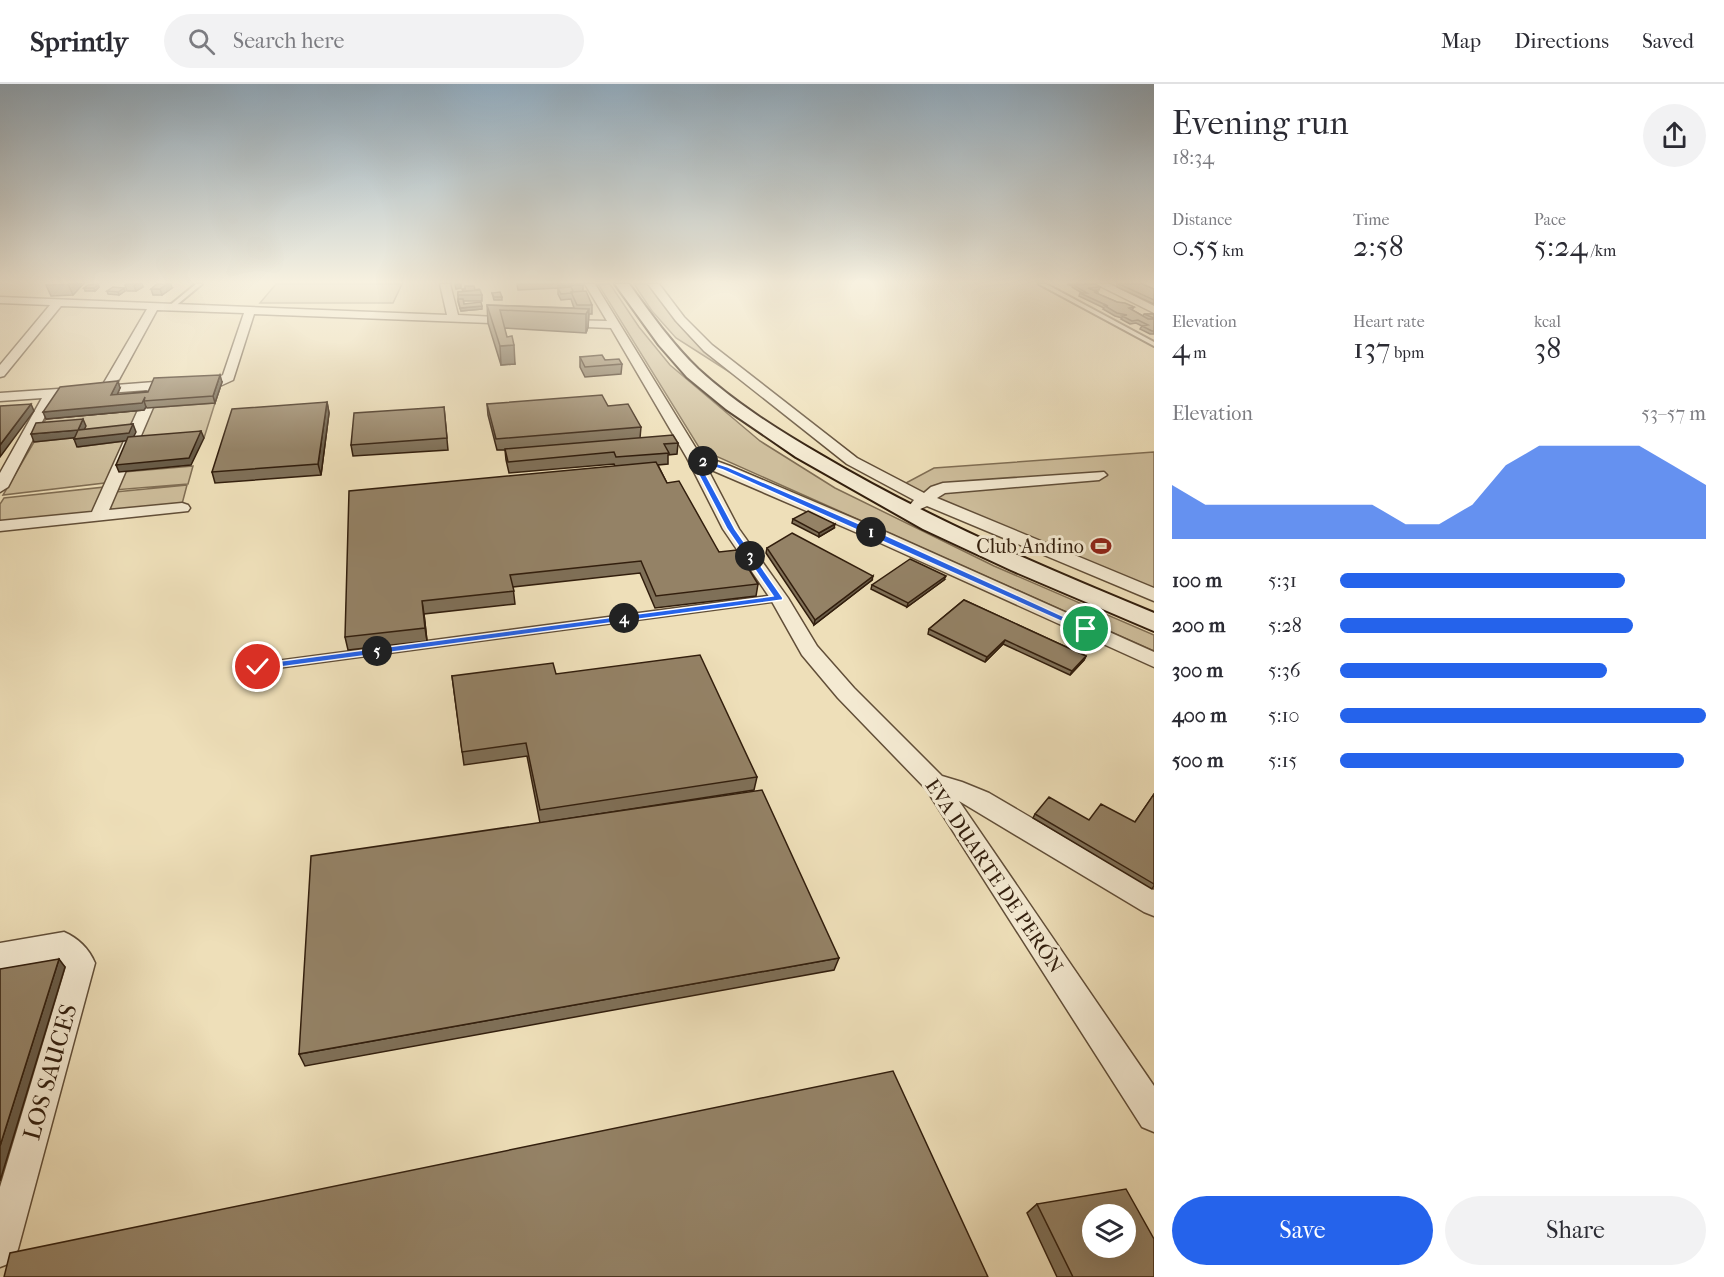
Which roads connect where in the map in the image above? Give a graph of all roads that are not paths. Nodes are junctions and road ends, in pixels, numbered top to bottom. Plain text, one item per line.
1 (27, 340) edge
2 (135, 340) edge
3 (241, 340) edge
4 (623, 340) edge
5 (663, 340) edge
6 (672, 340) edge
7 (700, 340) edge
8 (0, 373) edge
9 (156, 385) junction
10 (106, 389) junction
11 (51, 393) junction
12 (0, 397) edge
13 (694, 458) junction
14 (1099, 475) dead end
15 (0, 487) edge
16 (920, 503) junction
17 (182, 508) dead end
18 (98, 516) junction
19 (0, 526) edge
20 (1154, 595) edge
21 (779, 598) junction
22 (1154, 612) edge
23 (1154, 623) edge
24 (1154, 660) edge
25 (258, 667) dead end
26 (934, 783) junction
27 (1154, 904) edge
28 (0, 956) edge
29 (1154, 1115) edge
30 (0, 1249) edge

1 - 8 street
2 - 10 street
3 - 9 street
4 - 13 street, EVA DUARTE DE PERÓN
5 - 23 main road
6 - 16 main road
7 - 16 street
9 - 10 street
9 - 18 street
10 - 11 street
11 - 12 street
11 - 15 street
13 - 21 street, EVA DUARTE DE PERÓN
13 - 24 street
14 - 16 street
16 - 20 street
16 - 22 main road
17 - 18 street
18 - 19 street
21 - 25 lane
21 - 26 street, EVA DUARTE DE PERÓN
26 - 27 street
26 - 29 street, EVA DUARTE DE PERÓN
28 - 30 street, LOS SAUCES

